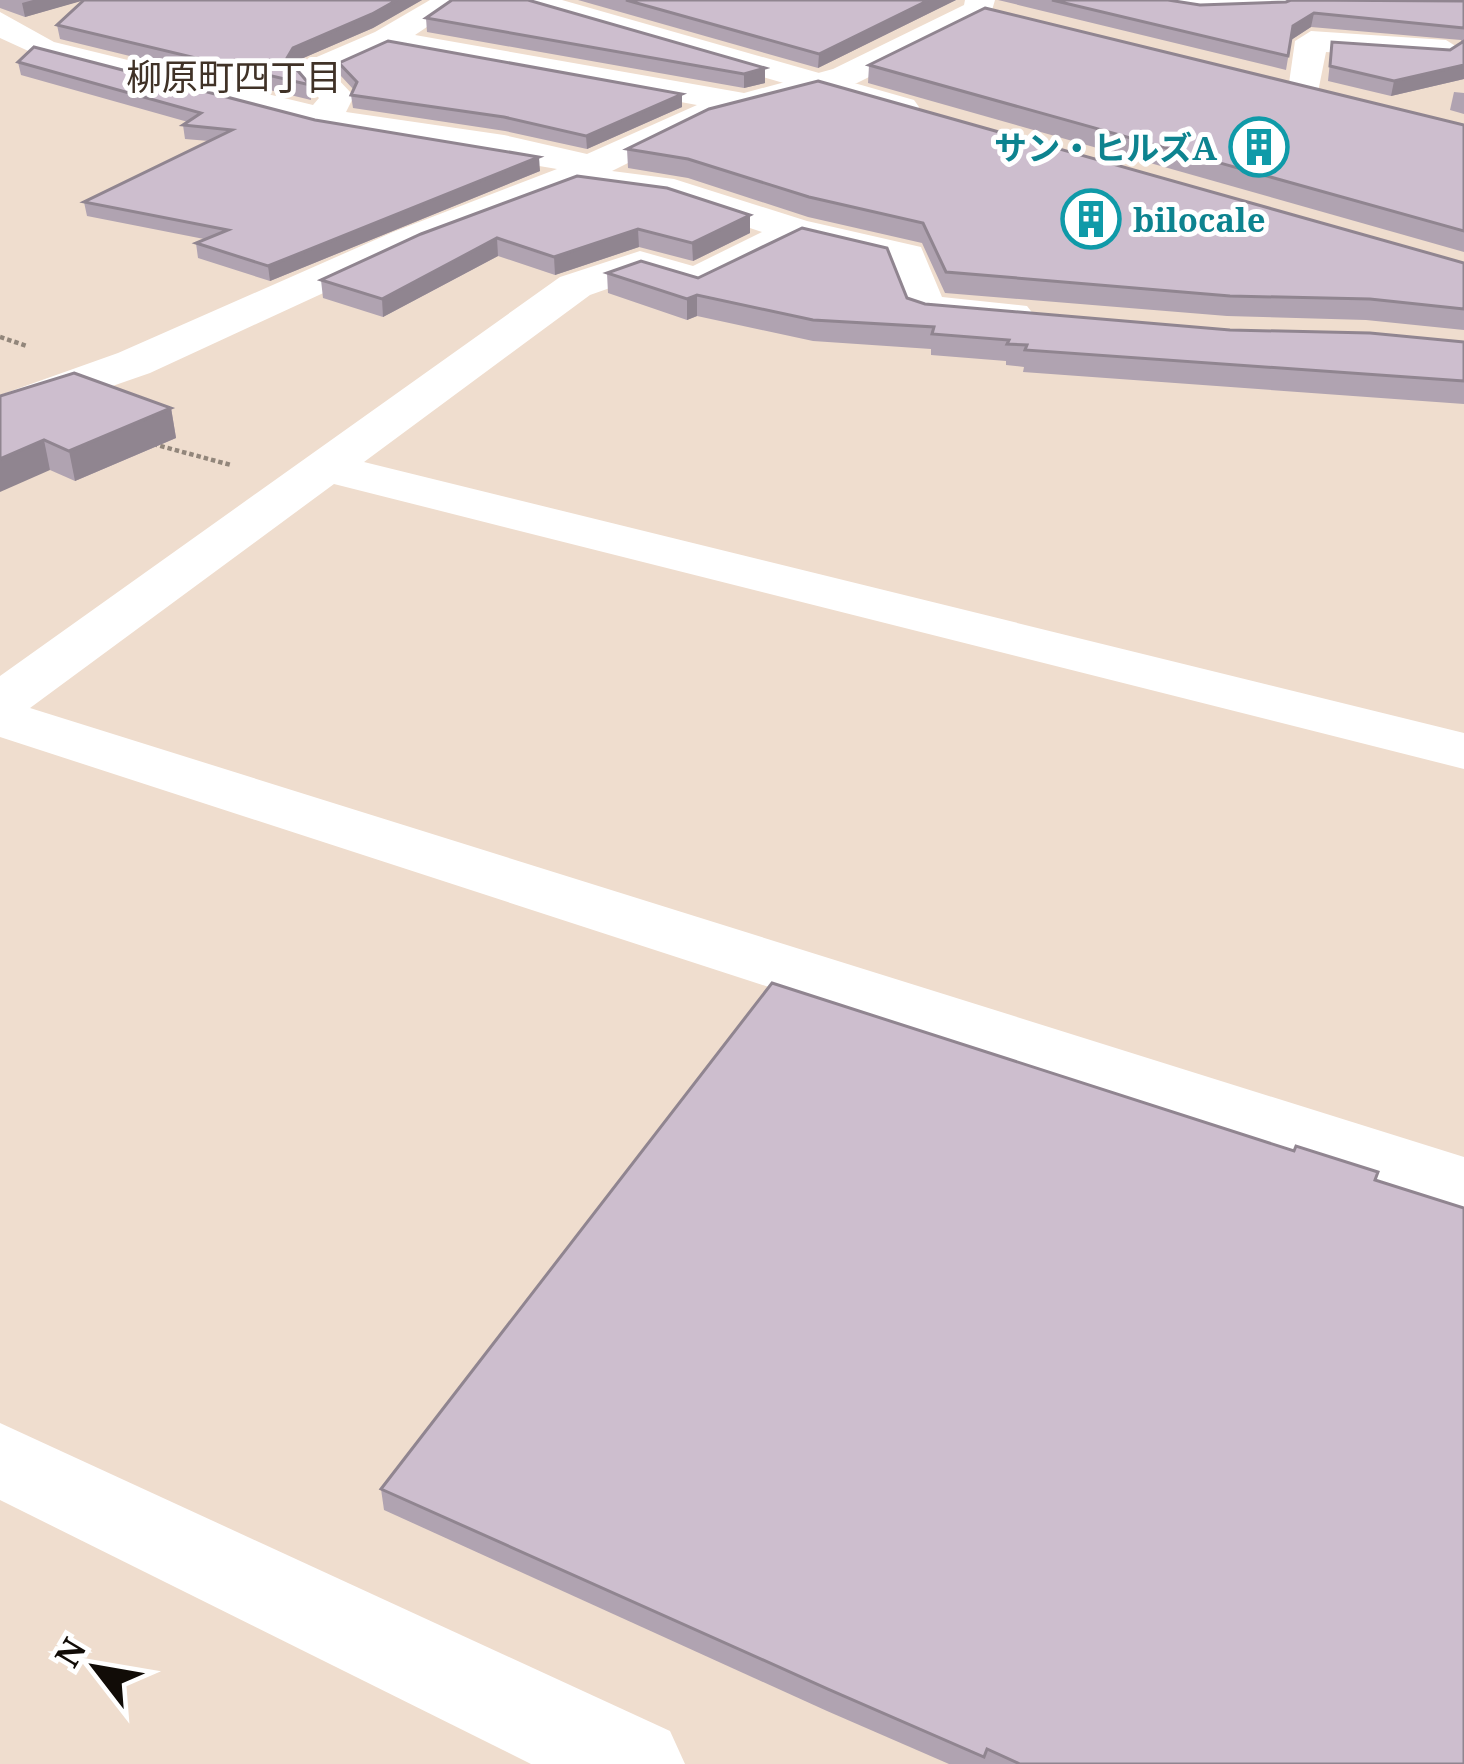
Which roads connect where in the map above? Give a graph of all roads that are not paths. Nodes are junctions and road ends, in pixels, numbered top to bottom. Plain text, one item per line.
1 (452, 0) edge
2 (529, 0) edge
3 (1154, 0) edge
4 (1301, 0) edge
5 (987, 9) edge
6 (0, 21) edge
7 (386, 39) junction
8 (1446, 50) edge
9 (1266, 81) edge
10 (818, 82) junction
11 (741, 102) junction
12 (317, 118) junction
13 (946, 120) edge
14 (583, 172) junction
15 (796, 230) junction
16 (1043, 318) edge
17 (0, 411) edge
18 (318, 475) junction
19 (0, 704) edge
20 (0, 718) edge
21 (1464, 751) edge
22 (1464, 1185) edge
23 (0, 1459) edge
24 (634, 1764) edge

1 - 7 street
2 - 10 street
3 - 4 street
5 - 10 street
6 - 12 street
7 - 11 street
7 - 12 street
8 - 9 street
10 - 11 street
10 - 13 street
11 - 14 street
12 - 14 street
14 - 15 street
14 - 17 street
15 - 16 street
15 - 18 street
18 - 19 street
18 - 21 street
20 - 22 street
23 - 24 street

